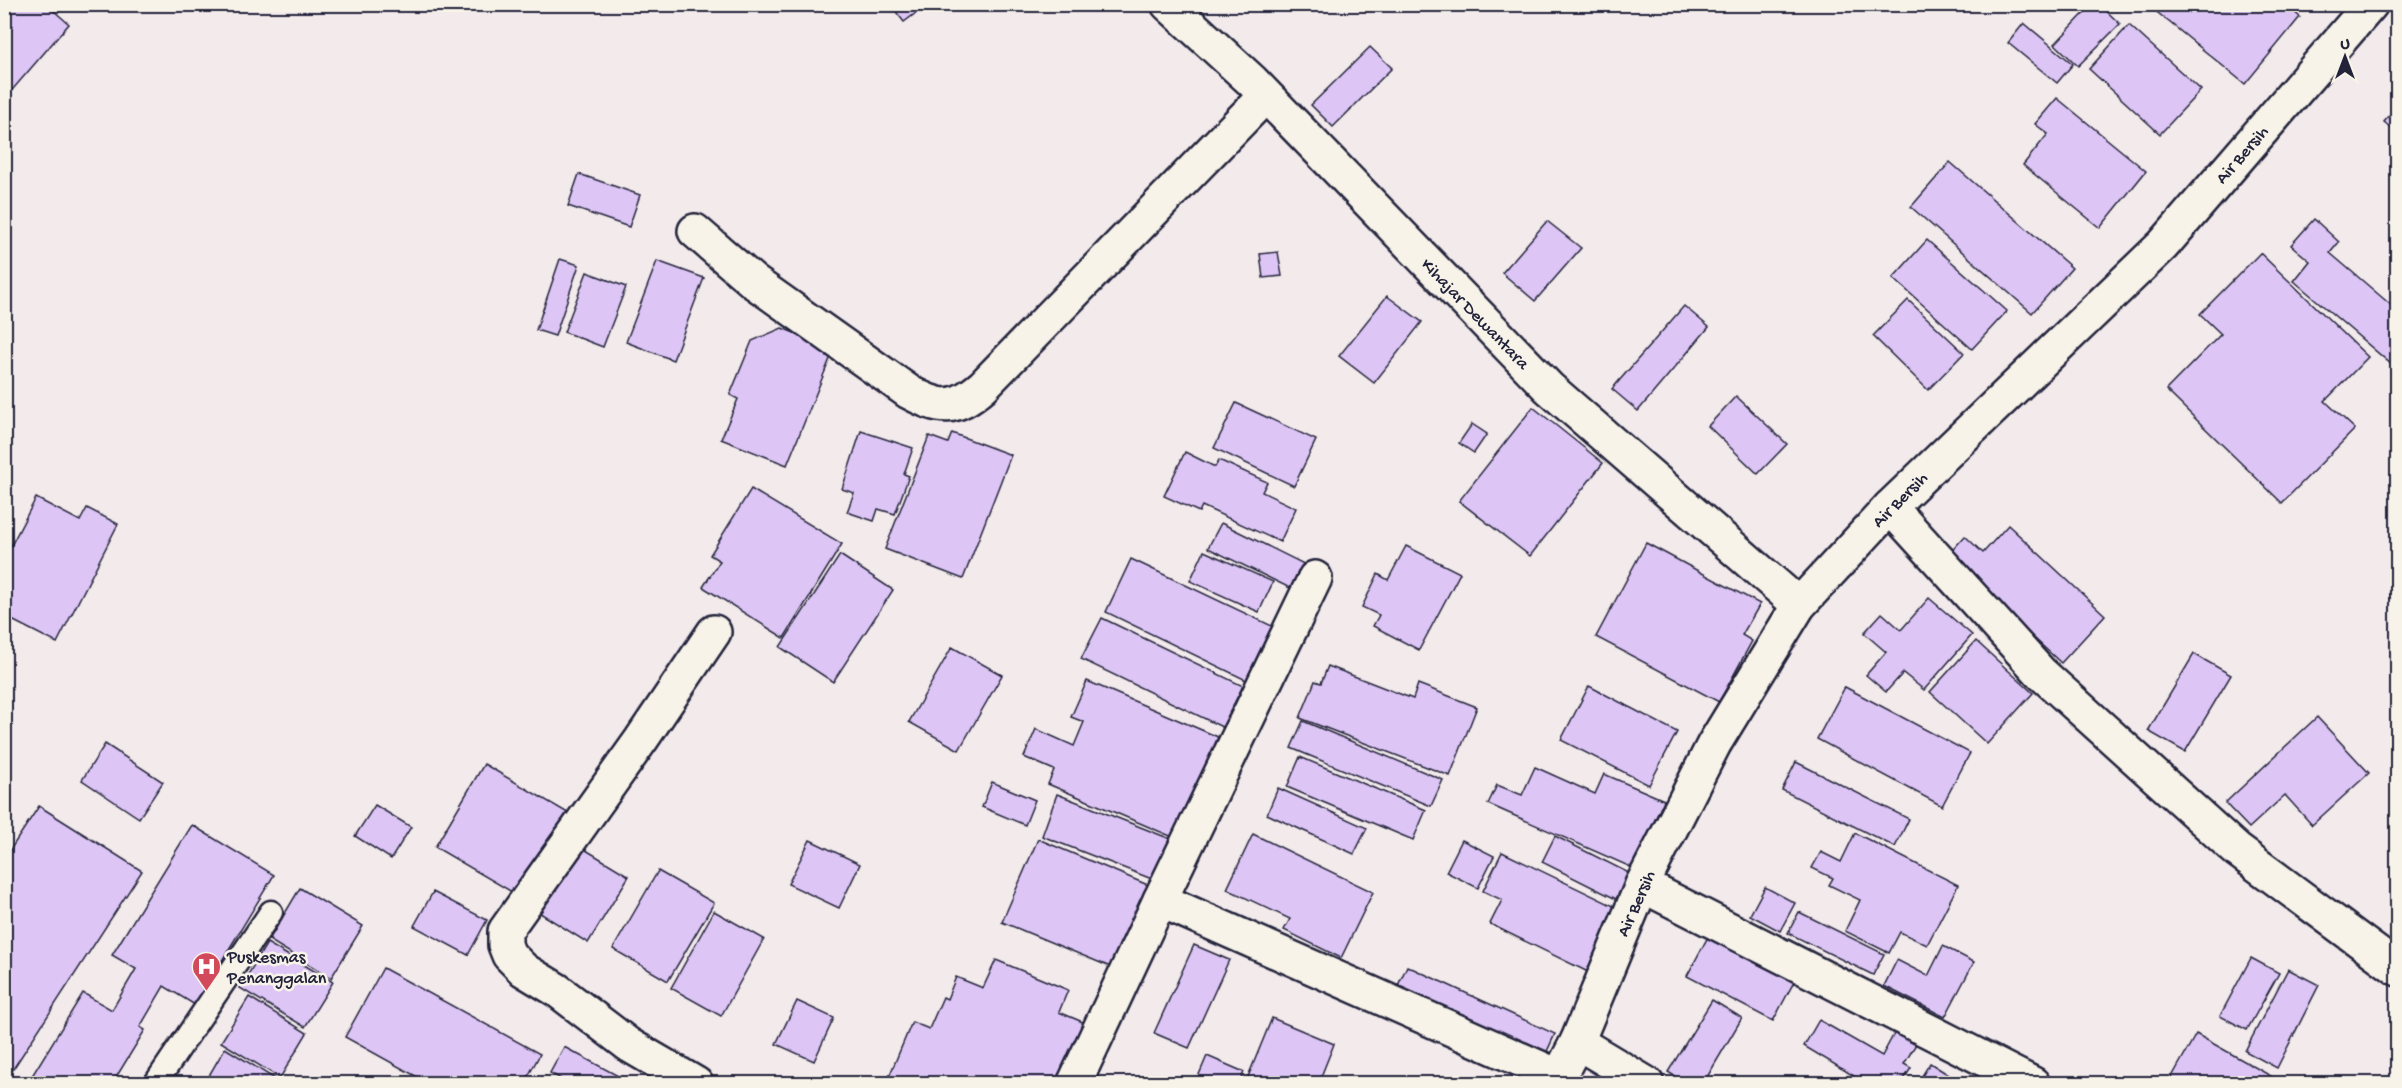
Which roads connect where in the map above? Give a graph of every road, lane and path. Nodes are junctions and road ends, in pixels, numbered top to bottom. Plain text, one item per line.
1 (1168, 4) edge
2 (2371, 4) edge
3 (1265, 96) junction
4 (695, 231) dead end
5 (1890, 507) junction
6 (1315, 578) dead end
7 (1799, 605) junction
8 (714, 632) dead end
9 (1642, 885) junction
10 (1160, 900) junction
11 (271, 912) dead end
12 (2397, 969) edge
13 (1576, 1042) junction
14 (1557, 1080) edge
15 (155, 1083) edge
16 (696, 1083) edge
17 (1074, 1083) edge
18 (1647, 1083) edge
19 (2033, 1083) edge

1 - 3 street, Kihajar Dewantara
2 - 5 street, Air Bersih
3 - 4 street
3 - 7 street, Kihajar Dewantara
5 - 7 street, Air Bersih
5 - 12 street
6 - 10 street
7 - 9 street, Air Bersih
8 - 16 street
9 - 13 street, Air Bersih
9 - 19 street
10 - 14 street
10 - 17 street
11 - 15 lane
13 - 14 street, Air Bersih
13 - 18 street

